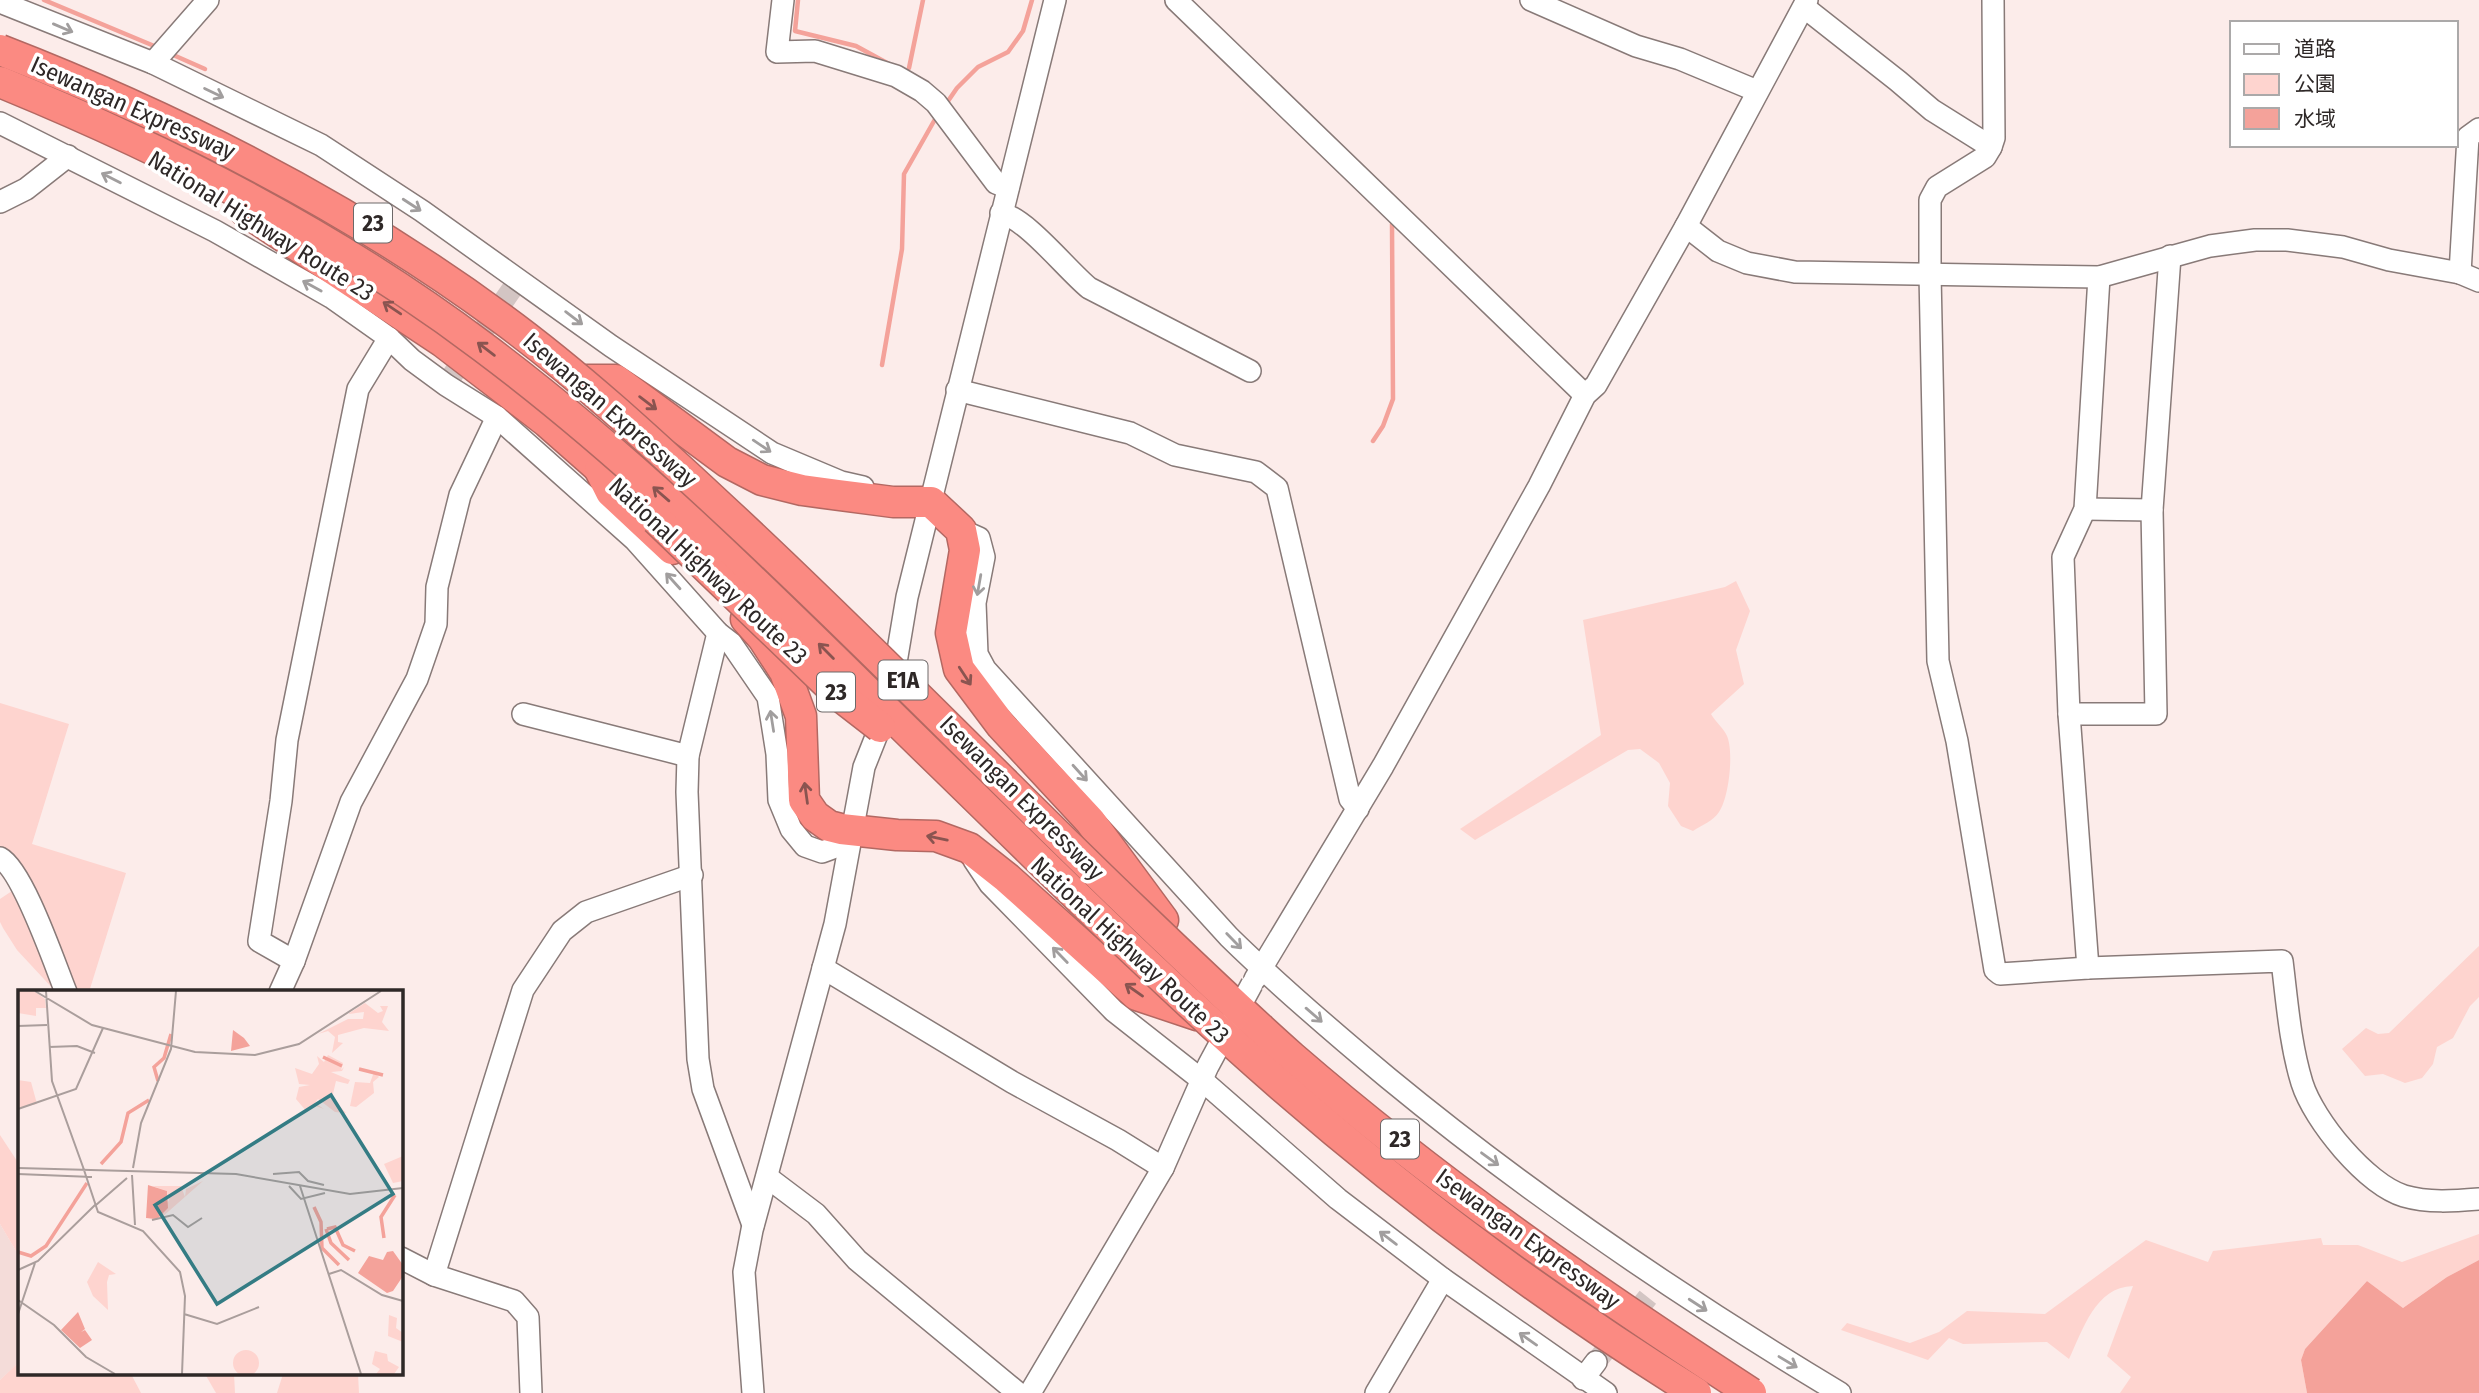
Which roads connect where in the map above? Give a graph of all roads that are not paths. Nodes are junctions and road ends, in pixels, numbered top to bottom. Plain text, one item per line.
1 (208, 0) edge
2 (783, 0) edge
3 (1055, 0) edge
4 (1176, 0) edge
5 (1531, 0) edge
6 (1993, 0) edge
7 (0, 2) edge
8 (1805, 4) edge
9 (0, 44) edge
10 (0, 50) edge
11 (153, 63) junction
12 (0, 82) edge
13 (0, 89) edge
14 (1757, 91) junction
15 (0, 123) edge
16 (2479, 130) edge
17 (1991, 147) junction
18 (68, 156) junction
19 (1008, 188) junction
20 (0, 202) edge
21 (1001, 213) junction
22 (1686, 226) junction
23 (2170, 256) junction
24 (1930, 274) junction
25 (2099, 277) junction
26 (2469, 277) edge
27 (388, 338) junction
28 (1250, 371) dead end
29 (587, 380) junction
30 (957, 390) junction
31 (1585, 395) junction
32 (497, 418) junction
33 (600, 470) junction
34 (931, 502) junction
35 (2085, 509) junction
36 (2152, 510) junction
37 (961, 530) junction
38 (718, 633) junction
39 (523, 714) dead end
40 (2069, 714) junction
41 (688, 756) junction
42 (1358, 809) junction
43 (854, 831) junction
44 (969, 848) junction
45 (0, 858) edge
46 (692, 875) junction
47 (1163, 920) junction
48 (294, 961) junction
49 (823, 968) junction
50 (2088, 968) junction
51 (1257, 977) junction
52 (65, 990) edge
53 (280, 990) edge
54 (1197, 1015) junction
55 (1205, 1074) junction
56 (1163, 1168) junction
57 (767, 1177) junction
58 (2479, 1199) edge
59 (754, 1225) junction
60 (402, 1259) edge
61 (434, 1275) junction
62 (1443, 1279) junction
63 (1033, 1391) edge
64 (531, 1393) edge
65 (753, 1393) edge
66 (1376, 1393) edge
67 (1606, 1393) edge
68 (1690, 1393) edge
69 (1696, 1393) edge
70 (1751, 1393) edge
71 (1764, 1393) edge
72 (1840, 1393) edge

1 - 11 street
2 - 19 street
3 - 19 street
4 - 31 street
5 - 14 street
6 - 17 street
7 -> 11 street
8 - 14 street
8 - 17 street
9 - 29 highway, National Highway Route 23 / 23, bridge
10 - 70 highway, Isewangan Expressway / E1A, bridge
11 -> 34 street
69 -> 12 highway, Isewangan Expressway / E1A, bridge
33 -> 13 highway, National Highway Route 23 / 23
14 - 22 street
15 - 18 street
16 - 26 street
17 - 24 street
18 - 20 street
27 -> 18 street
19 - 21 street
21 - 28 street
21 - 30 street
22 - 24 street
22 - 31 street
23 - 25 street
23 - 26 street
23 - 36 street
24 - 25 street
24 - 50 street
25 - 35 street
27 - 32 street
27 - 48 street
29 -> 34 highway
29 - 47 highway, National Highway Route 23 / 23, bridge
30 - 34 street
30 - 42 street
31 - 42 street
38 -> 32 street
32 - 48 street
43 -> 33 highway
33 - 54 highway, National Highway Route 23 / 23, bridge
34 - 37 highway
34 - 43 street
35 - 36 street
35 - 40 street
36 - 40 street
37 -> 47 highway
37 -> 51 street
38 - 41 street
43 -> 38 street
39 - 41 street
40 - 50 street
41 - 46 street
42 - 51 street
44 -> 43 highway
43 - 49 street
54 -> 44 highway
55 -> 44 street
45 - 52 street
46 - 59 street
46 - 61 street
47 - 71 highway, National Highway Route 23 / 23
48 - 53 street
49 - 56 street
49 - 57 street
50 - 58 street
51 - 55 street, bridge
51 -> 72 street
54 - 68 highway, National Highway Route 23 / 23
55 - 56 street
62 -> 55 street
56 - 63 street
57 - 59 street
57 - 63 street
59 - 65 street
60 - 61 street
61 - 64 street
62 - 66 street
67 -> 62 street

